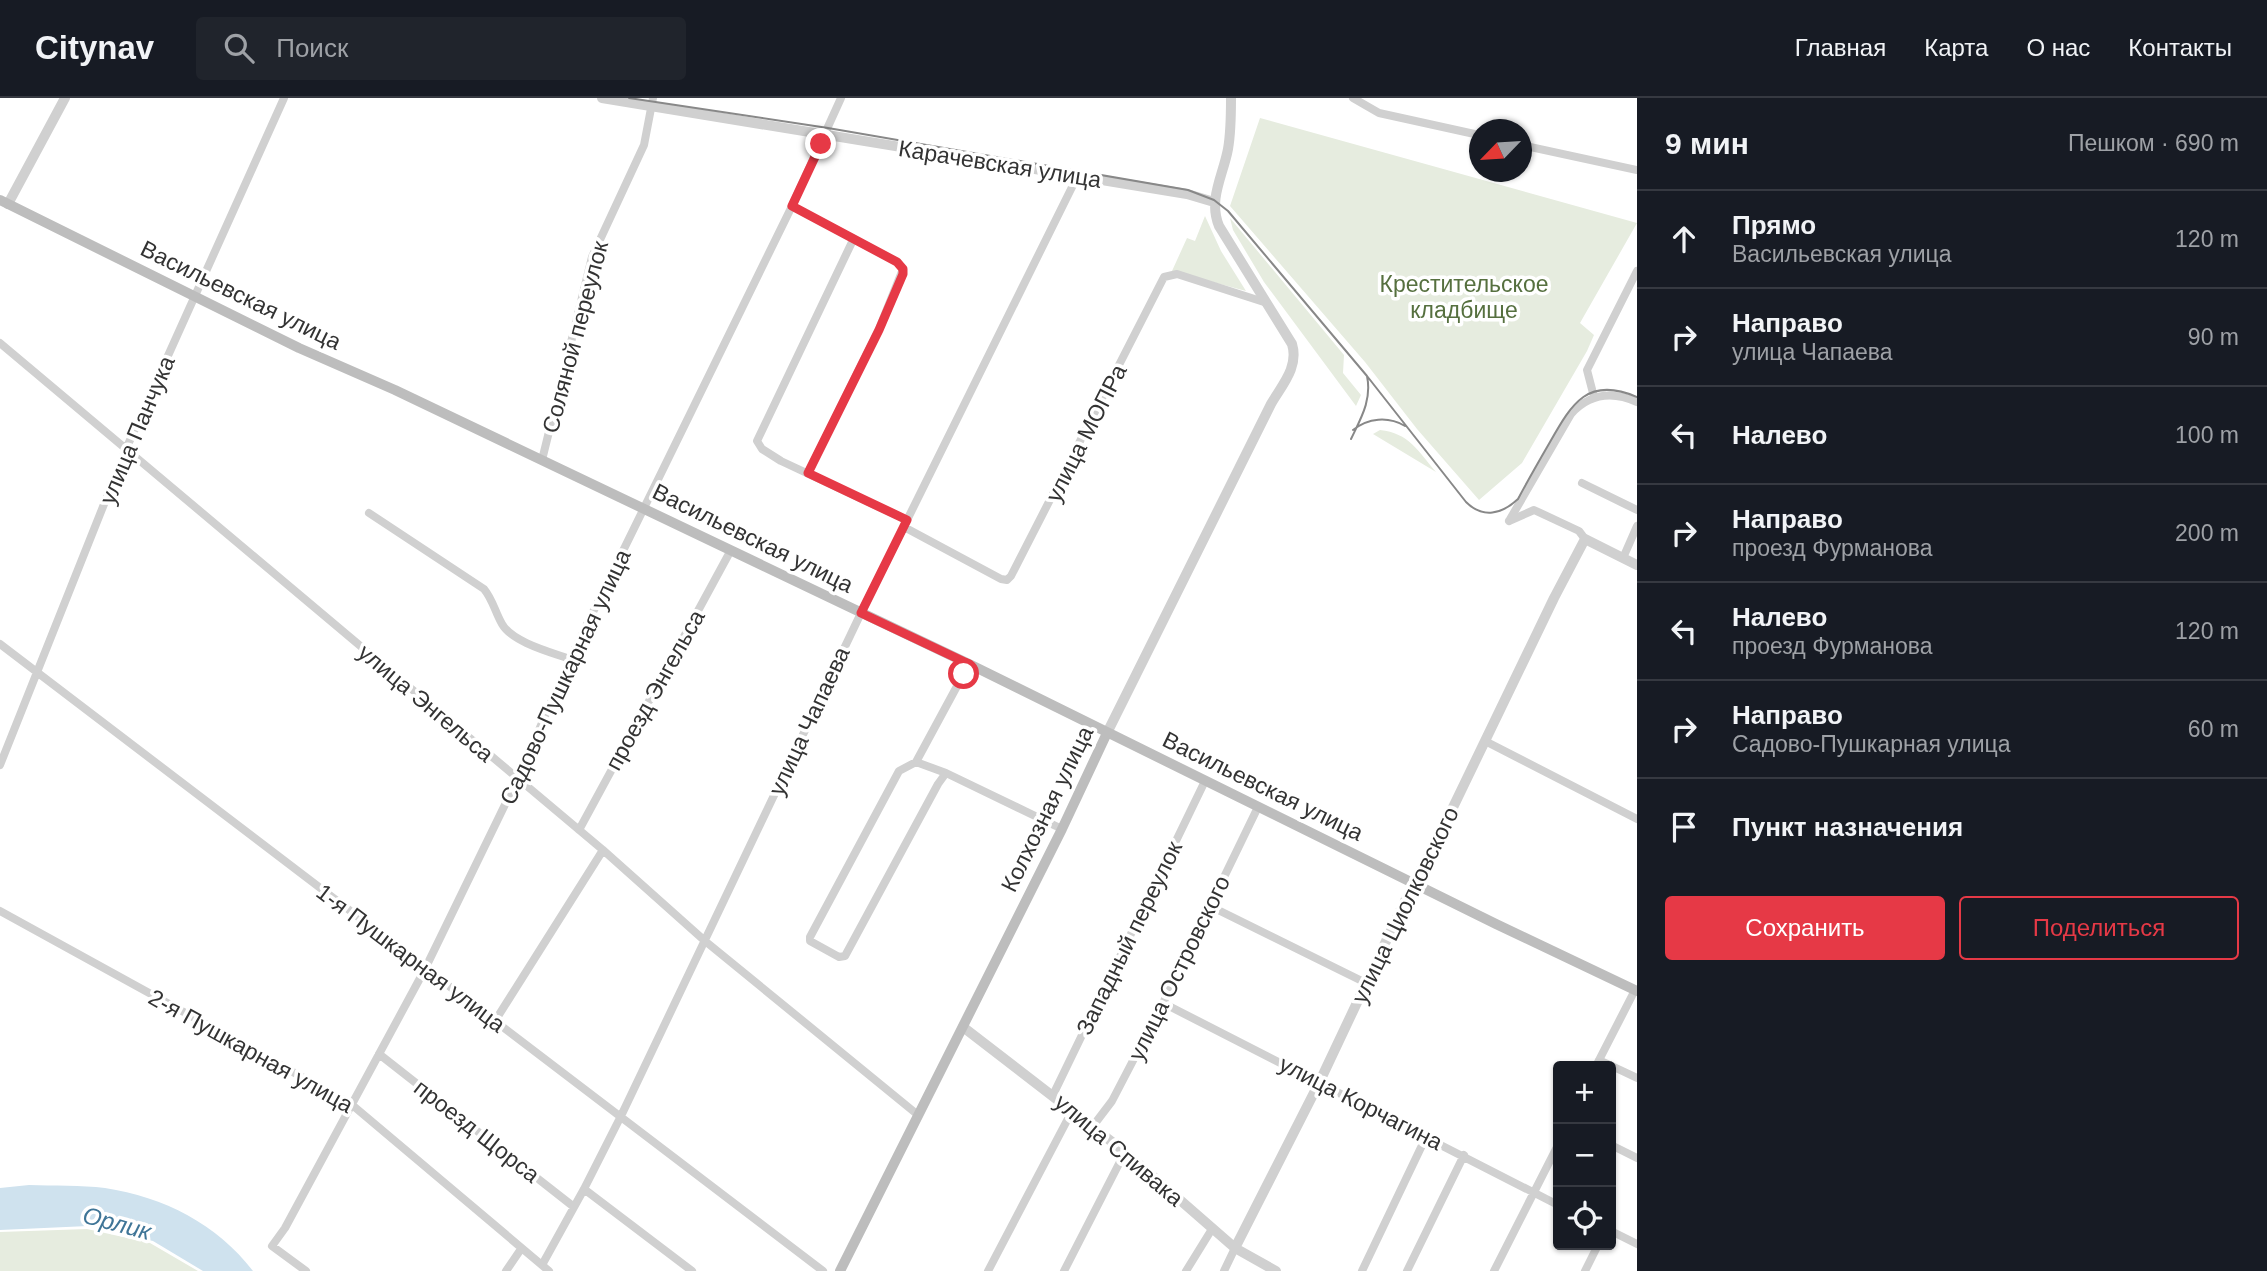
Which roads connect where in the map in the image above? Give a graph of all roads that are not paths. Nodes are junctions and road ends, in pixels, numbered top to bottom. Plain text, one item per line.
1 (65, 98) edge
2 (284, 98) edge
3 (602, 98) edge
4 (841, 98) edge
5 (1231, 98) edge
6 (1353, 98) edge
7 (652, 102) edge
8 (1469, 133) edge
9 (824, 135) junction
10 (1532, 147) edge
11 (1637, 170) edge
12 (1077, 177) junction
13 (1214, 202) junction
14 (3, 204) edge
15 (792, 206) junction
16 (853, 240) junction
17 (1636, 276) edge
18 (195, 298) junction
19 (1267, 303) junction
20 (0, 343) edge
21 (1594, 397) junction
22 (1637, 402) edge
23 (126, 449) junction
24 (542, 460) junction
25 (808, 473) junction
26 (1582, 483) dead end
27 (644, 508) junction
28 (1637, 510) edge
29 (369, 513) dead end
30 (905, 524) junction
31 (1637, 526) edge
32 (1585, 539) junction
33 (731, 550) junction
34 (1623, 558) junction
35 (1637, 565) edge
36 (861, 613) junction
37 (0, 644) edge
38 (570, 659) junction
39 (969, 664) junction
40 (38, 674) junction
41 (1107, 733) junction
42 (1485, 741) junction
43 (916, 762) junction
44 (0, 765) edge
45 (946, 773) junction
46 (517, 780) junction
47 (1205, 781) junction
48 (1258, 807) junction
49 (1637, 819) edge
50 (1062, 829) junction
51 (579, 830) junction
52 (603, 850) junction
53 (1413, 884) junction
54 (1210, 906) junction
55 (0, 911) edge
56 (705, 941) junction
57 (425, 969) junction
58 (1366, 983) junction
59 (1636, 989) edge
60 (1163, 1003) junction
61 (495, 1021) junction
62 (963, 1027) junction
63 (379, 1054) junction
64 (1599, 1061) edge
65 (1616, 1070) edge
66 (1637, 1078) edge
67 (1320, 1082) junction
68 (1054, 1096) junction
69 (351, 1104) junction
70 (1072, 1111) junction
71 (918, 1115) junction
72 (621, 1116) junction
73 (1093, 1126) junction
74 (1426, 1137) junction
75 (1616, 1148) edge
76 (1125, 1152) junction
77 (1464, 1155) junction
78 (1553, 1155) edge
79 (1637, 1158) edge
80 (584, 1189) junction
81 (1534, 1193) junction
82 (1553, 1202) edge
83 (574, 1207) junction
84 (1212, 1229) junction
85 (1616, 1234) edge
86 (1637, 1244) edge
87 (1235, 1248) junction
88 (521, 1249) junction
89 (1596, 1250) edge
90 (545, 1268) edge
91 (306, 1271) edge
92 (506, 1271) edge
93 (692, 1271) edge
94 (823, 1271) edge
95 (840, 1271) edge
96 (988, 1271) edge
97 (1064, 1271) edge
98 (1186, 1271) edge
99 (1224, 1271) edge
100 (1276, 1271) edge
101 (1362, 1271) edge
102 (1407, 1271) edge
103 (1494, 1271) edge
104 (1585, 1271) edge

1 - 14 street
2 - 18 street, улица Панчука
3 - 7 street, Карачевская улица
4 - 9 street, Садово-Пушкарная улица
5 - 13 street
6 - 8 street
7 - 9 street, Карачевская улица
7 - 24 street, Соляной переулок
9 - 12 street, Карачевская улица
9 - 15 street, Садово-Пушкарная улица
10 - 11 street
12 - 13 street, Карачевская улица
12 - 30 street, улица Чапаева
13 - 19 street
14 - 18 main road, Васильевская улица
15 - 16 street
15 - 27 street, Садово-Пушкарная улица
16 - 25 street
16 - 25 street
17 - 21 street
18 - 23 street, улица Панчука
18 - 24 main road, Васильевская улица
19 - 30 street, улица МОПРа
19 - 41 street, Колхозная улица
20 - 23 street, улица Энгельса
21 - 22 street
21 - 32 street
23 - 40 street, улица Панчука
23 - 46 street, улица Энгельса
24 - 27 main road, Васильевская улица
25 - 30 street
26 - 28 street
27 - 33 main road, Васильевская улица
27 - 38 street, Садово-Пушкарная улица
29 - 38 street
30 - 36 street, улица Чапаева
31 - 34 street
32 - 34 street
32 - 42 street, улица Циолковского
33 - 36 main road, Васильевская улица
33 - 51 street, проезд Энгельса
34 - 35 street
36 - 39 main road, Васильевская улица
36 - 56 street, улица Чапаева
37 - 40 street, 1-я Пушкарная улица
38 - 46 street, Садово-Пушкарная улица
39 - 41 main road, Васильевская улица
39 - 43 street
40 - 44 street, улица Панчука
40 - 57 street, 1-я Пушкарная улица
41 - 47 main road, Васильевская улица
41 - 50 main road, Колхозная улица
42 - 49 street
42 - 53 street, улица Циолковского
43 - 45 street
43 - 45 street
45 - 50 street
46 - 51 street, улица Энгельса
46 - 57 street, Садово-Пушкарная улица
47 - 48 main road, Васильевская улица
47 - 68 street, Западный переулок
48 - 53 main road, Васильевская улица
48 - 54 street, улица Островского
50 - 62 main road, Колхозная улица
51 - 52 street, улица Энгельса
52 - 56 street, улица Энгельса
52 - 61 street
53 - 58 street, улица Циолковского
53 - 59 main road, Васильевская улица
54 - 58 street
54 - 60 street, улица Островского
55 - 69 street, 2-я Пушкарная улица
56 - 71 street, улица Энгельса
56 - 72 street, улица Чапаева
57 - 61 street, 1-я Пушкарная улица
57 - 63 street, Садово-Пушкарная улица
58 - 67 street, улица Циолковского
59 - 64 street
60 - 67 street, улица Корчагина
60 - 73 street, улица Островского
61 - 72 street, 1-я Пушкарная улица
62 - 68 street, улица Спивака
62 - 71 main road, Колхозная улица
63 - 69 street, Садово-Пушкарная улица
63 - 83 street, проезд Щорса
65 - 66 street
67 - 74 street, улица Корчагина
67 - 87 street, улица Циолковского
68 - 70 street, улица Спивака
69 - 88 street, 2-я Пушкарная улица
69 - 91 street, Садово-Пушкарная улица
70 - 73 street, улица Спивака
70 - 96 street
71 - 95 main road, Колхозная улица
72 - 80 street, улица Чапаева
72 - 94 street, 1-я Пушкарная улица
73 - 76 street, улица Спивака
74 - 77 street, улица Корчагина
74 - 101 street
75 - 79 street
76 - 84 street, улица Спивака
76 - 97 street
77 - 81 street, улица Корчагина
77 - 102 street
78 - 81 street
80 - 83 street, улица Чапаева
80 - 93 street
81 - 82 street, улица Корчагина
81 - 103 street
83 - 90 street, улица Чапаева
84 - 87 street, улица Спивака
84 - 98 street
85 - 86 street
87 - 99 street, улица Циолковского
87 - 100 street, улица Спивака
88 - 90 street, 2-я Пушкарная улица
88 - 92 street
89 - 104 street

